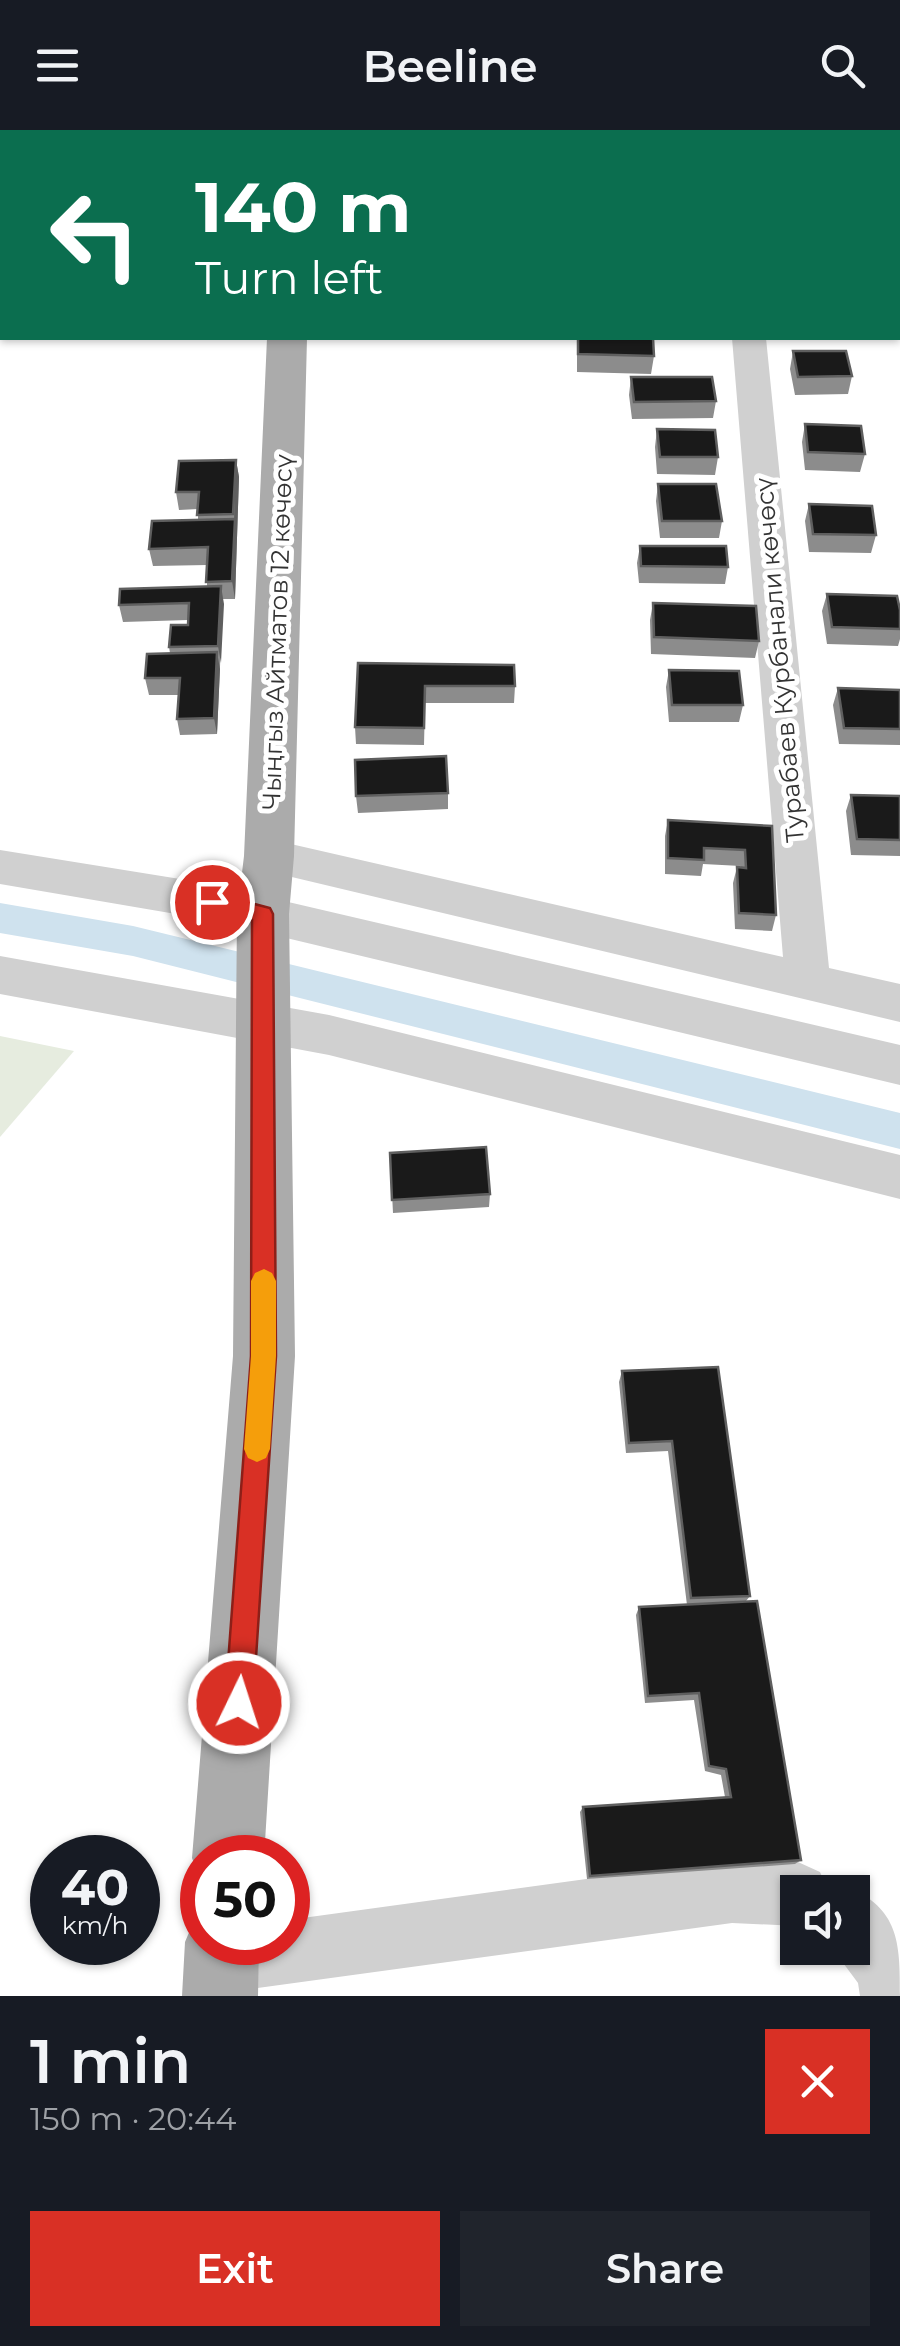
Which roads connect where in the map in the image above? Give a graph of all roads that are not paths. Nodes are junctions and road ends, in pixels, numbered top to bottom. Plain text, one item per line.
1 (287, 340) edge
2 (750, 340) edge
3 (269, 856) junction
4 (0, 867) edge
5 (263, 920) junction
6 (0, 974) edge
7 (788, 978) junction
8 (900, 1003) edge
9 (262, 1015) junction
10 (734, 1026) junction
11 (900, 1066) edge
12 (900, 1177) edge
13 (230, 1835) edge
14 (780, 1893) edge
15 (870, 1947) edge
16 (221, 1967) edge
17 (893, 1996) edge

1 - 3 main road, Чыңгыз Айтматов 12 көчөсү
2 - 7 street, Турабаев Курбанали көчөсү
3 - 5 main road, Чыңгыз Айтматов 12 көчөсү
3 - 7 street
4 - 5 street
5 - 9 main road, Чыңгыз Айтматов 12 көчөсү
5 - 10 street
6 - 9 street
7 - 8 street
7 - 10 street
9 - 12 street
9 - 13 main road, Чыңгыз Айтматов 12 көчөсү
10 - 11 street
14 - 16 street
15 - 17 street

